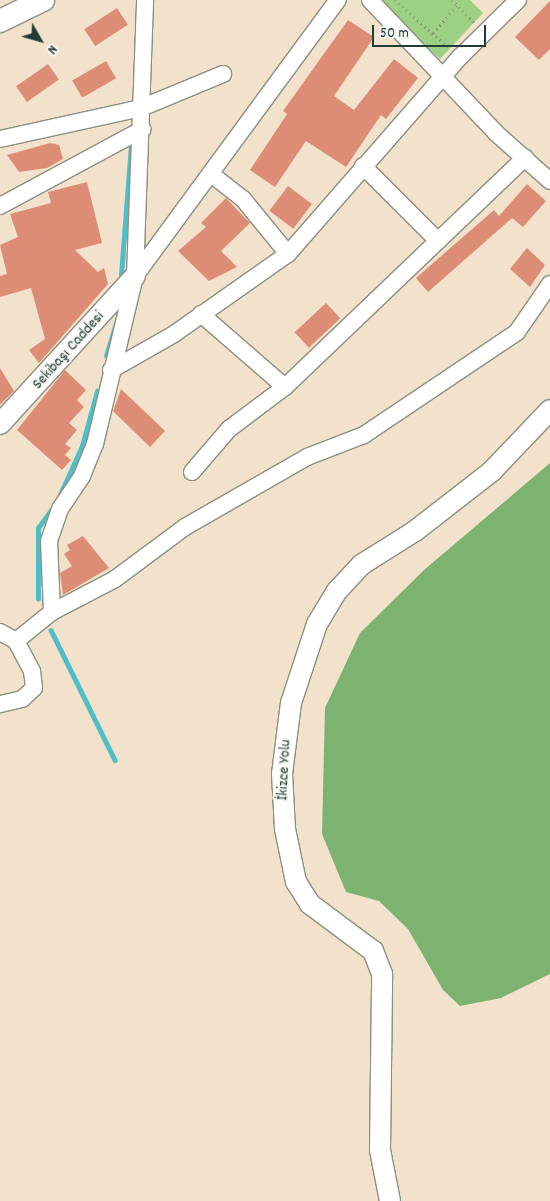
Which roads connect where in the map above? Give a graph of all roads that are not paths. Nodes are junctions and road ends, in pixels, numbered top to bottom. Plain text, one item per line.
1 (43, 0) edge
2 (146, 0) edge
3 (338, 0) edge
4 (370, 0) edge
5 (518, 0) edge
6 (0, 22) edge
7 (223, 74) dead end
8 (444, 76) junction
9 (141, 108) junction
10 (143, 129) junction
11 (0, 139) edge
12 (525, 158) junction
13 (364, 166) junction
14 (211, 174) junction
15 (550, 182) edge
16 (0, 206) edge
17 (438, 241) junction
18 (288, 254) junction
19 (135, 276) junction
20 (550, 284) edge
21 (201, 314) junction
22 (111, 370) junction
23 (285, 387) junction
24 (550, 410) edge
25 (0, 424) edge
26 (192, 472) dead end
27 (52, 612) junction
28 (0, 632) edge
29 (16, 641) junction
30 (0, 704) edge
31 (390, 1201) edge

1 - 6 main road
2 - 9 street
3 - 14 street
4 - 8 street
5 - 8 street
7 - 9 street
8 - 12 street
8 - 13 street
9 - 10 street
9 - 11 street
10 - 16 street
10 - 19 street
12 - 15 street
12 - 17 street
13 - 17 street
13 - 18 street
14 - 18 street
14 - 19 street
17 - 23 street
18 - 21 street
19 - 22 street
19 - 25 street, Sekibaşı Caddesi
20 - 27 street
21 - 22 street
21 - 23 street
22 - 27 street
23 - 26 street
24 - 31 street, İkizce Yolu
27 - 29 street
28 - 29 street
29 - 30 street

